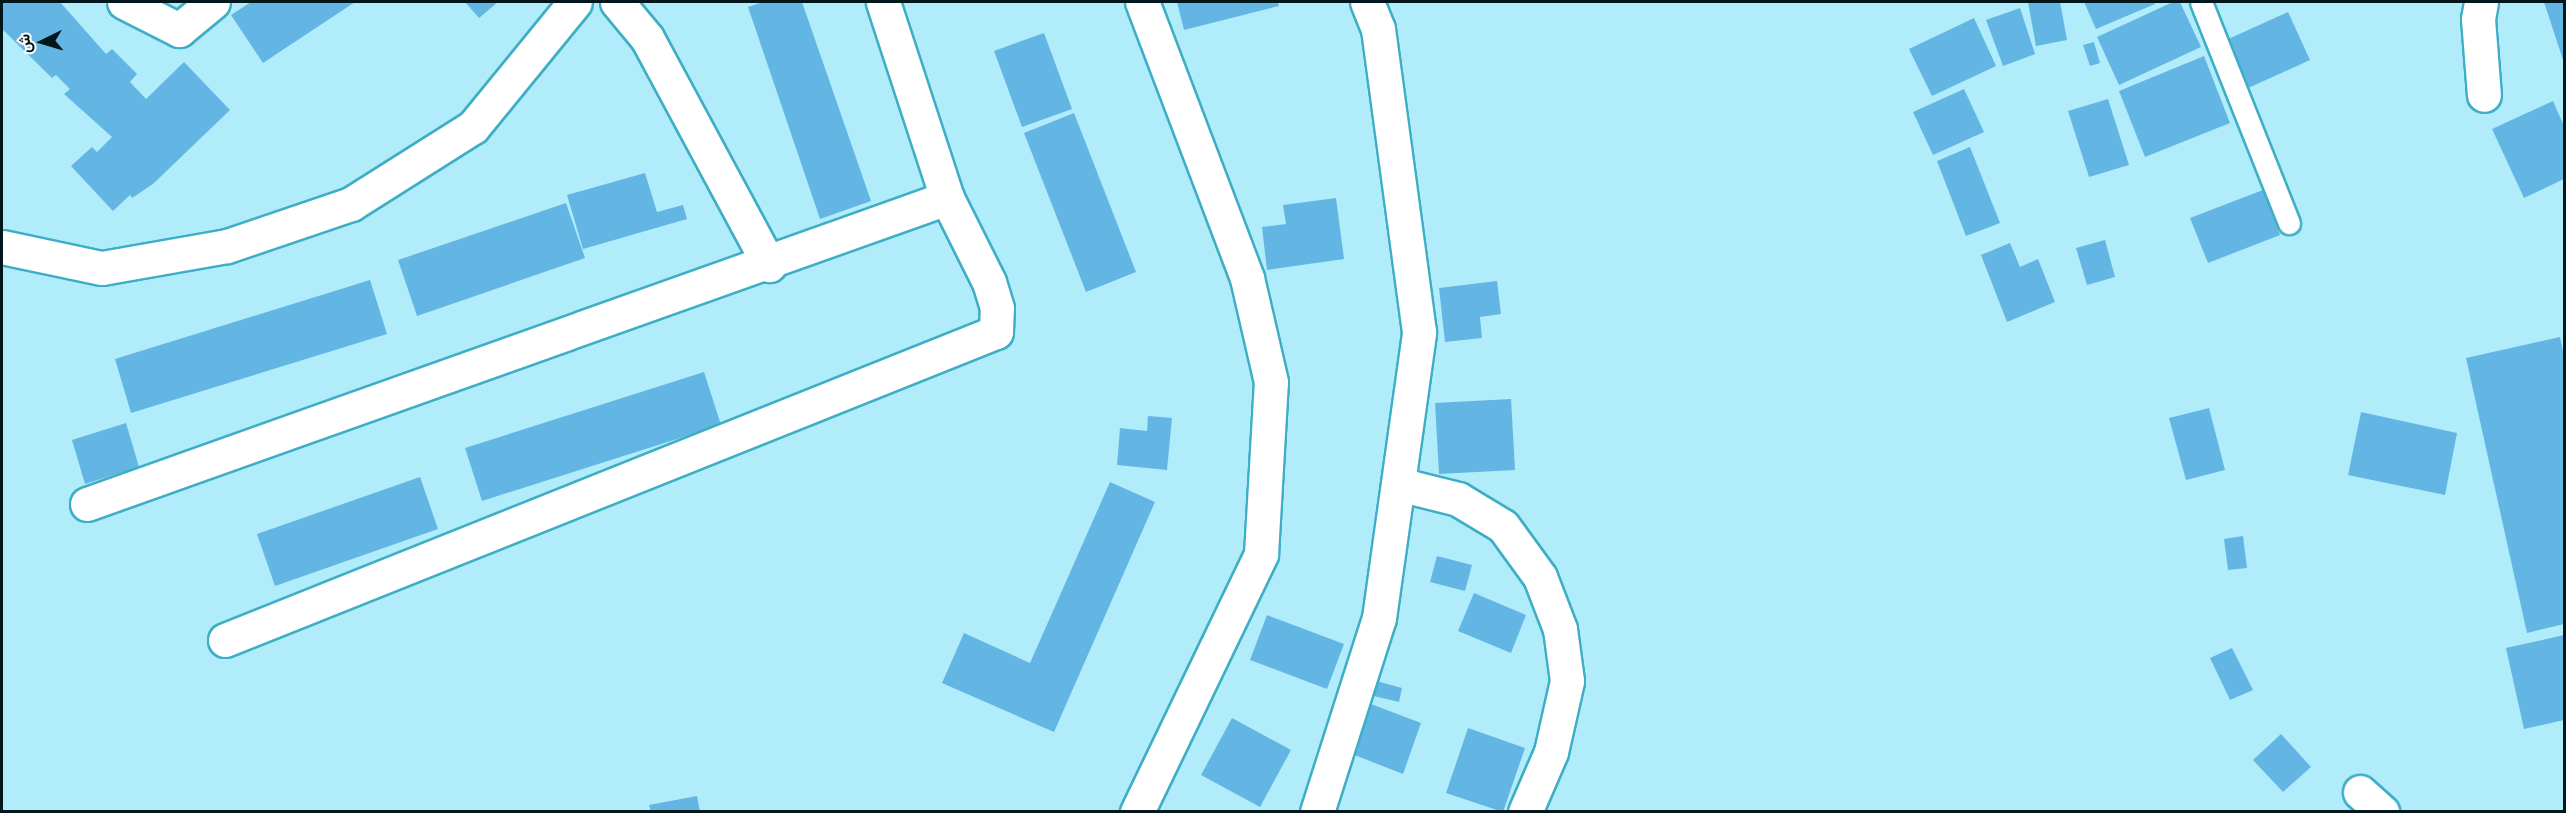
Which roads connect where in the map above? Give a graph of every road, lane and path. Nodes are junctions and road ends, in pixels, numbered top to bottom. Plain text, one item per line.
1 (124, 2) edge
2 (213, 2) edge
3 (575, 2) edge
4 (616, 2) edge
5 (883, 2) edge
6 (1142, 2) edge
7 (1367, 2) edge
8 (2201, 2) edge
9 (2481, 2) edge
10 (2484, 95) dead end
11 (947, 198) junction
12 (2289, 223) dead end
13 (2, 247) edge
14 (769, 265) junction
15 (1398, 484) junction
16 (87, 504) dead end
17 (225, 640) dead end
18 (1137, 812) edge
19 (1317, 812) edge
20 (1525, 812) edge

1 - 2 street
3 - 13 street
4 - 14 street
5 - 11 street
6 - 18 street
7 - 15 street
8 - 12 lane
9 - 10 street
11 - 14 street
11 - 17 street
14 - 16 street
15 - 19 street
15 - 20 street

